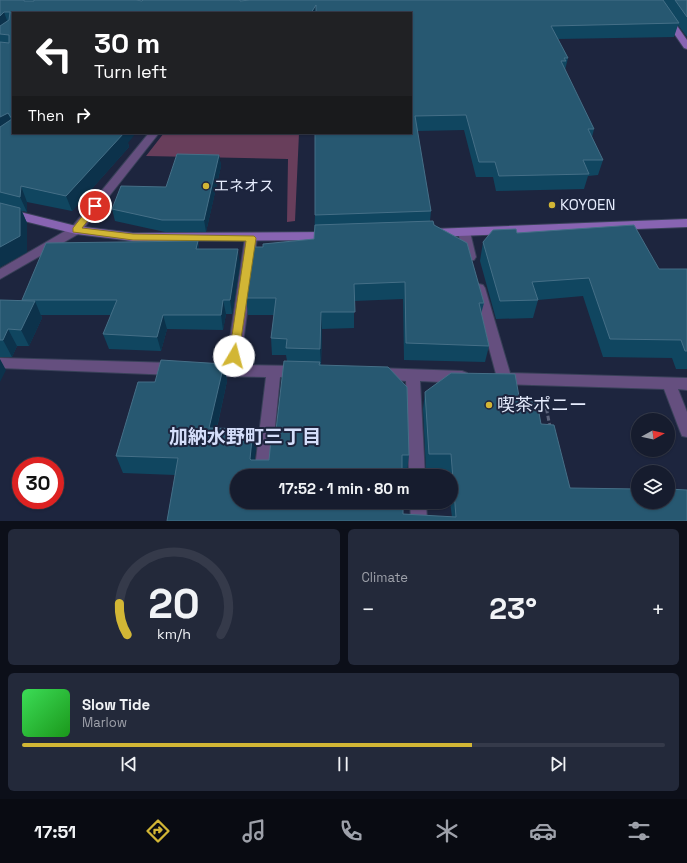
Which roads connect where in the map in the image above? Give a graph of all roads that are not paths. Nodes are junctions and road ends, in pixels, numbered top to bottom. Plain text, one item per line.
1 (655, 0) edge
2 (687, 46) edge
3 (153, 134) edge
4 (0, 212) edge
5 (687, 223) edge
6 (76, 230) junction
7 (464, 232) junction
8 (424, 233) edge
9 (345, 235) edge
10 (251, 238) junction
11 (0, 275) edge
12 (0, 363) edge
13 (184, 369) edge
14 (200, 370) edge
15 (232, 371) junction
16 (274, 371) junction
17 (313, 372) edge
18 (367, 374) edge
19 (413, 375) junction
20 (473, 377) edge
21 (488, 377) edge
22 (504, 378) junction
23 (670, 384) junction
24 (687, 384) edge
25 (687, 431) edge
26 (263, 469) edge
27 (417, 469) edge
28 (258, 509) edge
29 (418, 509) edge
30 (257, 521) edge
31 (419, 521) edge

1 - 2 street
3 - 6 street
4 - 6 street
5 - 7 street
6 - 10 street
6 - 11 street
7 - 8 street
7 - 22 street
9 - 10 street
10 - 15 street
12 - 13 street
14 - 15 street
15 - 16 street
16 - 17 street
16 - 26 street
18 - 19 street
19 - 20 street
19 - 27 street
21 - 22 street
22 - 23 street
23 - 24 street
23 - 25 street
28 - 30 street
29 - 31 street

